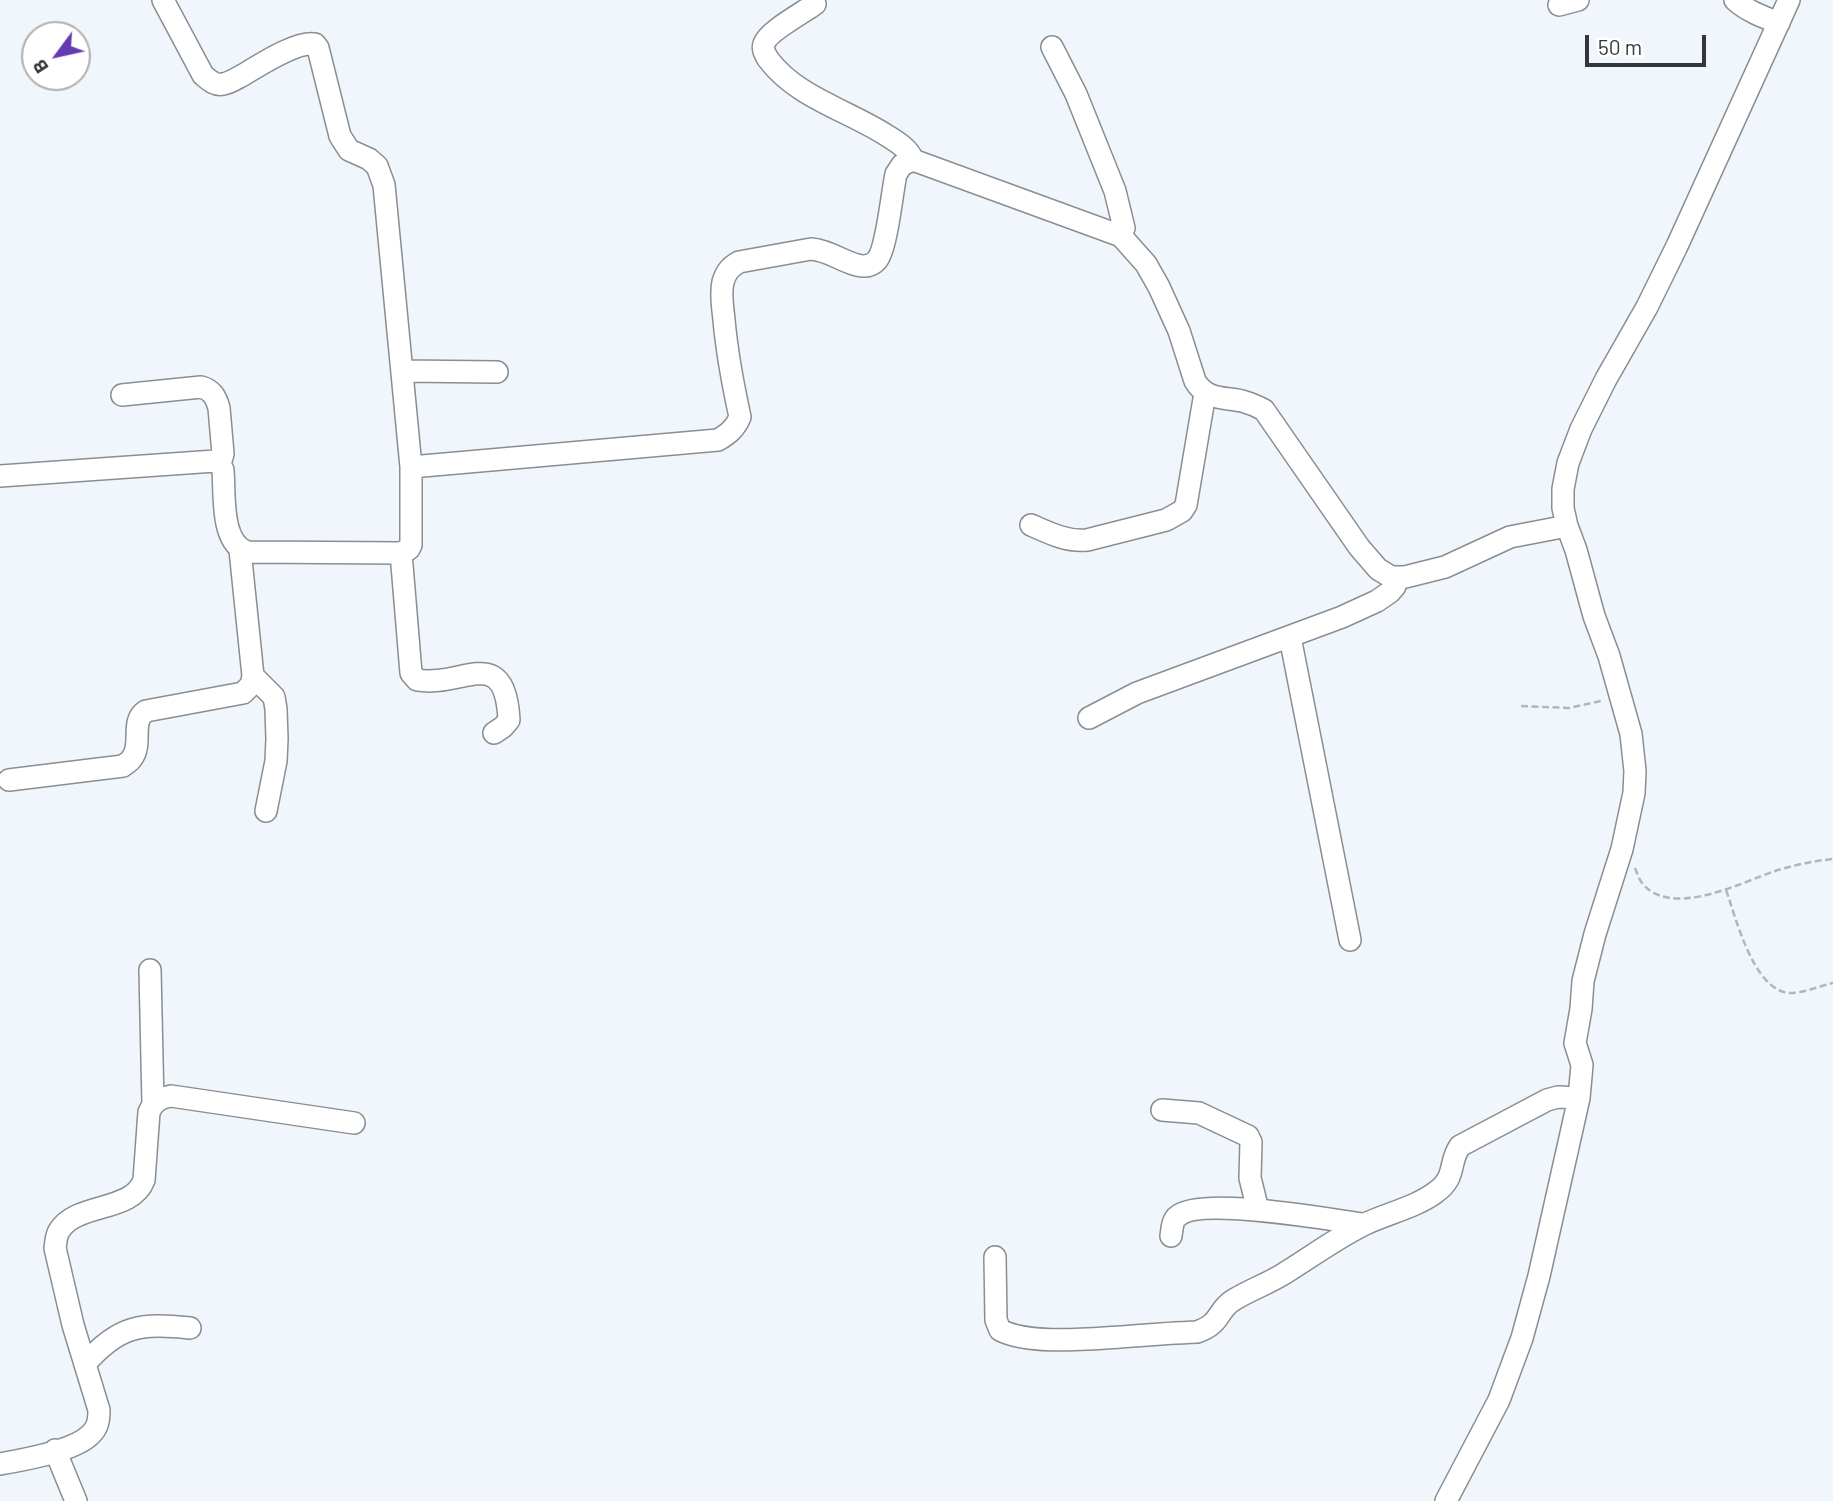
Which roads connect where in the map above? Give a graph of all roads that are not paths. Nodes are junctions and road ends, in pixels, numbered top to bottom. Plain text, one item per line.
1 (163, 0) edge
2 (1735, 0) edge
3 (1789, 0) edge
4 (815, 4) dead end
5 (1779, 23) junction
6 (1052, 47) dead end
7 (913, 160) junction
8 (1121, 236) junction
9 (402, 371) junction
10 (497, 372) dead end
11 (1205, 393) junction
12 (122, 395) dead end
13 (220, 464) junction
14 (411, 467) junction
15 (0, 476) edge
16 (1031, 525) dead end
17 (1567, 526) junction
18 (240, 550) junction
19 (401, 553) junction
20 (1397, 578) junction
21 (1290, 637) junction
22 (253, 676) junction
23 (1088, 718) dead end
24 (494, 733) dead end
25 (9, 780) dead end
26 (266, 811) dead end
27 (1350, 940) dead end
28 (150, 970) dead end
29 (1578, 1098) junction
30 (153, 1104) junction
31 (1162, 1110) dead end
32 (354, 1123) dead end
33 (1258, 1210) junction
34 (1363, 1224) junction
35 (1171, 1236) dead end
36 (995, 1256) dead end
37 (190, 1328) dead end
38 (85, 1364) junction
39 (55, 1450) junction
40 (0, 1464) edge
41 (76, 1501) edge
42 (1446, 1501) edge

1 - 9 street
2 - 5 street
3 - 5 street
4 - 7 street
5 - 17 street
6 - 8 street
7 - 8 street
7 - 14 street
8 - 11 street
9 - 10 street
9 - 14 street
11 - 16 street
11 - 20 street
12 - 13 street
13 - 15 street
13 - 18 street
14 - 19 street
17 - 20 street
17 - 29 street
18 - 19 street
18 - 22 street
19 - 24 street
20 - 21 street
21 - 23 street
21 - 27 street
22 - 25 street
22 - 26 street
28 - 30 street
29 - 34 street
29 - 42 street
30 - 32 street
30 - 38 street
31 - 33 street
33 - 34 street
33 - 35 street
34 - 36 street
37 - 38 street
38 - 39 street
39 - 40 street
39 - 41 street

